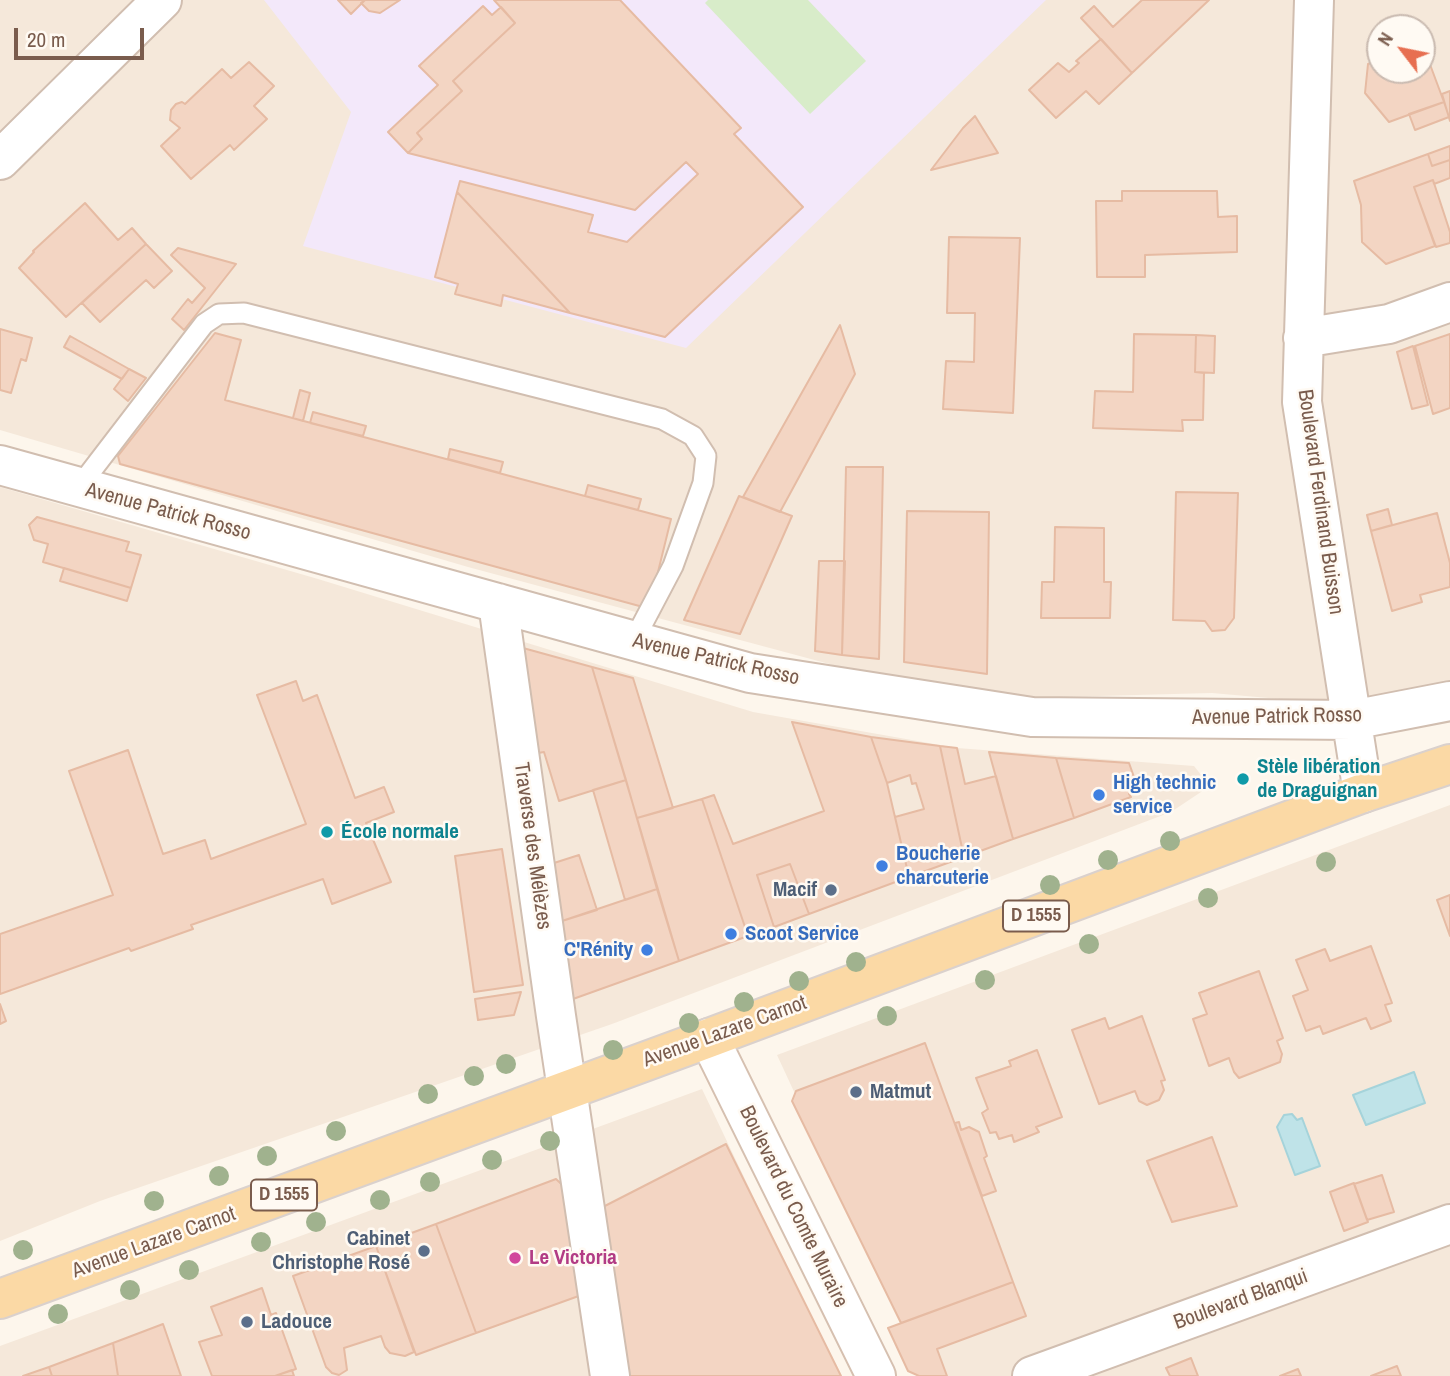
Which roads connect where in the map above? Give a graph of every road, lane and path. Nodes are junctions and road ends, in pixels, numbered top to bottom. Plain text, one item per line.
1 (162, 0) edge
2 (1314, 0) edge
3 (0, 160) edge
4 (1450, 302) edge
5 (1303, 338) junction
6 (0, 465) edge
7 (79, 487) junction
8 (498, 603) junction
9 (634, 640) junction
10 (1450, 701) edge
11 (1352, 720) junction
12 (1450, 764) edge
13 (1363, 793) junction
14 (709, 1038) junction
15 (567, 1090) junction
16 (1450, 1224) edge
17 (0, 1298) edge
18 (610, 1376) edge
19 (876, 1376) edge
20 (1032, 1376) edge

1 - 3 street
2 - 5 street, Boulevard Ferdinand Buisson
4 - 5 street
5 - 11 street, Boulevard Ferdinand Buisson
6 - 7 street, Avenue Patrick Rosso
7 - 8 street, Avenue Patrick Rosso
7 - 9 lane
8 - 9 street, Avenue Patrick Rosso
8 - 15 street, Traverse des Mélèzes
9 - 11 street, Avenue Patrick Rosso
10 - 11 street, Avenue Patrick Rosso
11 - 13 street, Boulevard Ferdinand Buisson
12 - 13 main road, Avenue Lazare Carnot / D 1555
13 - 14 main road, Avenue Lazare Carnot / D 1555
14 - 15 main road, Avenue Lazare Carnot / D 1555
14 - 19 street, Boulevard du Comte Muraire
15 - 17 main road, Avenue Lazare Carnot / D 1555
15 - 18 street, Traverse des Mélèzes
16 - 20 street, Boulevard Blanqui

